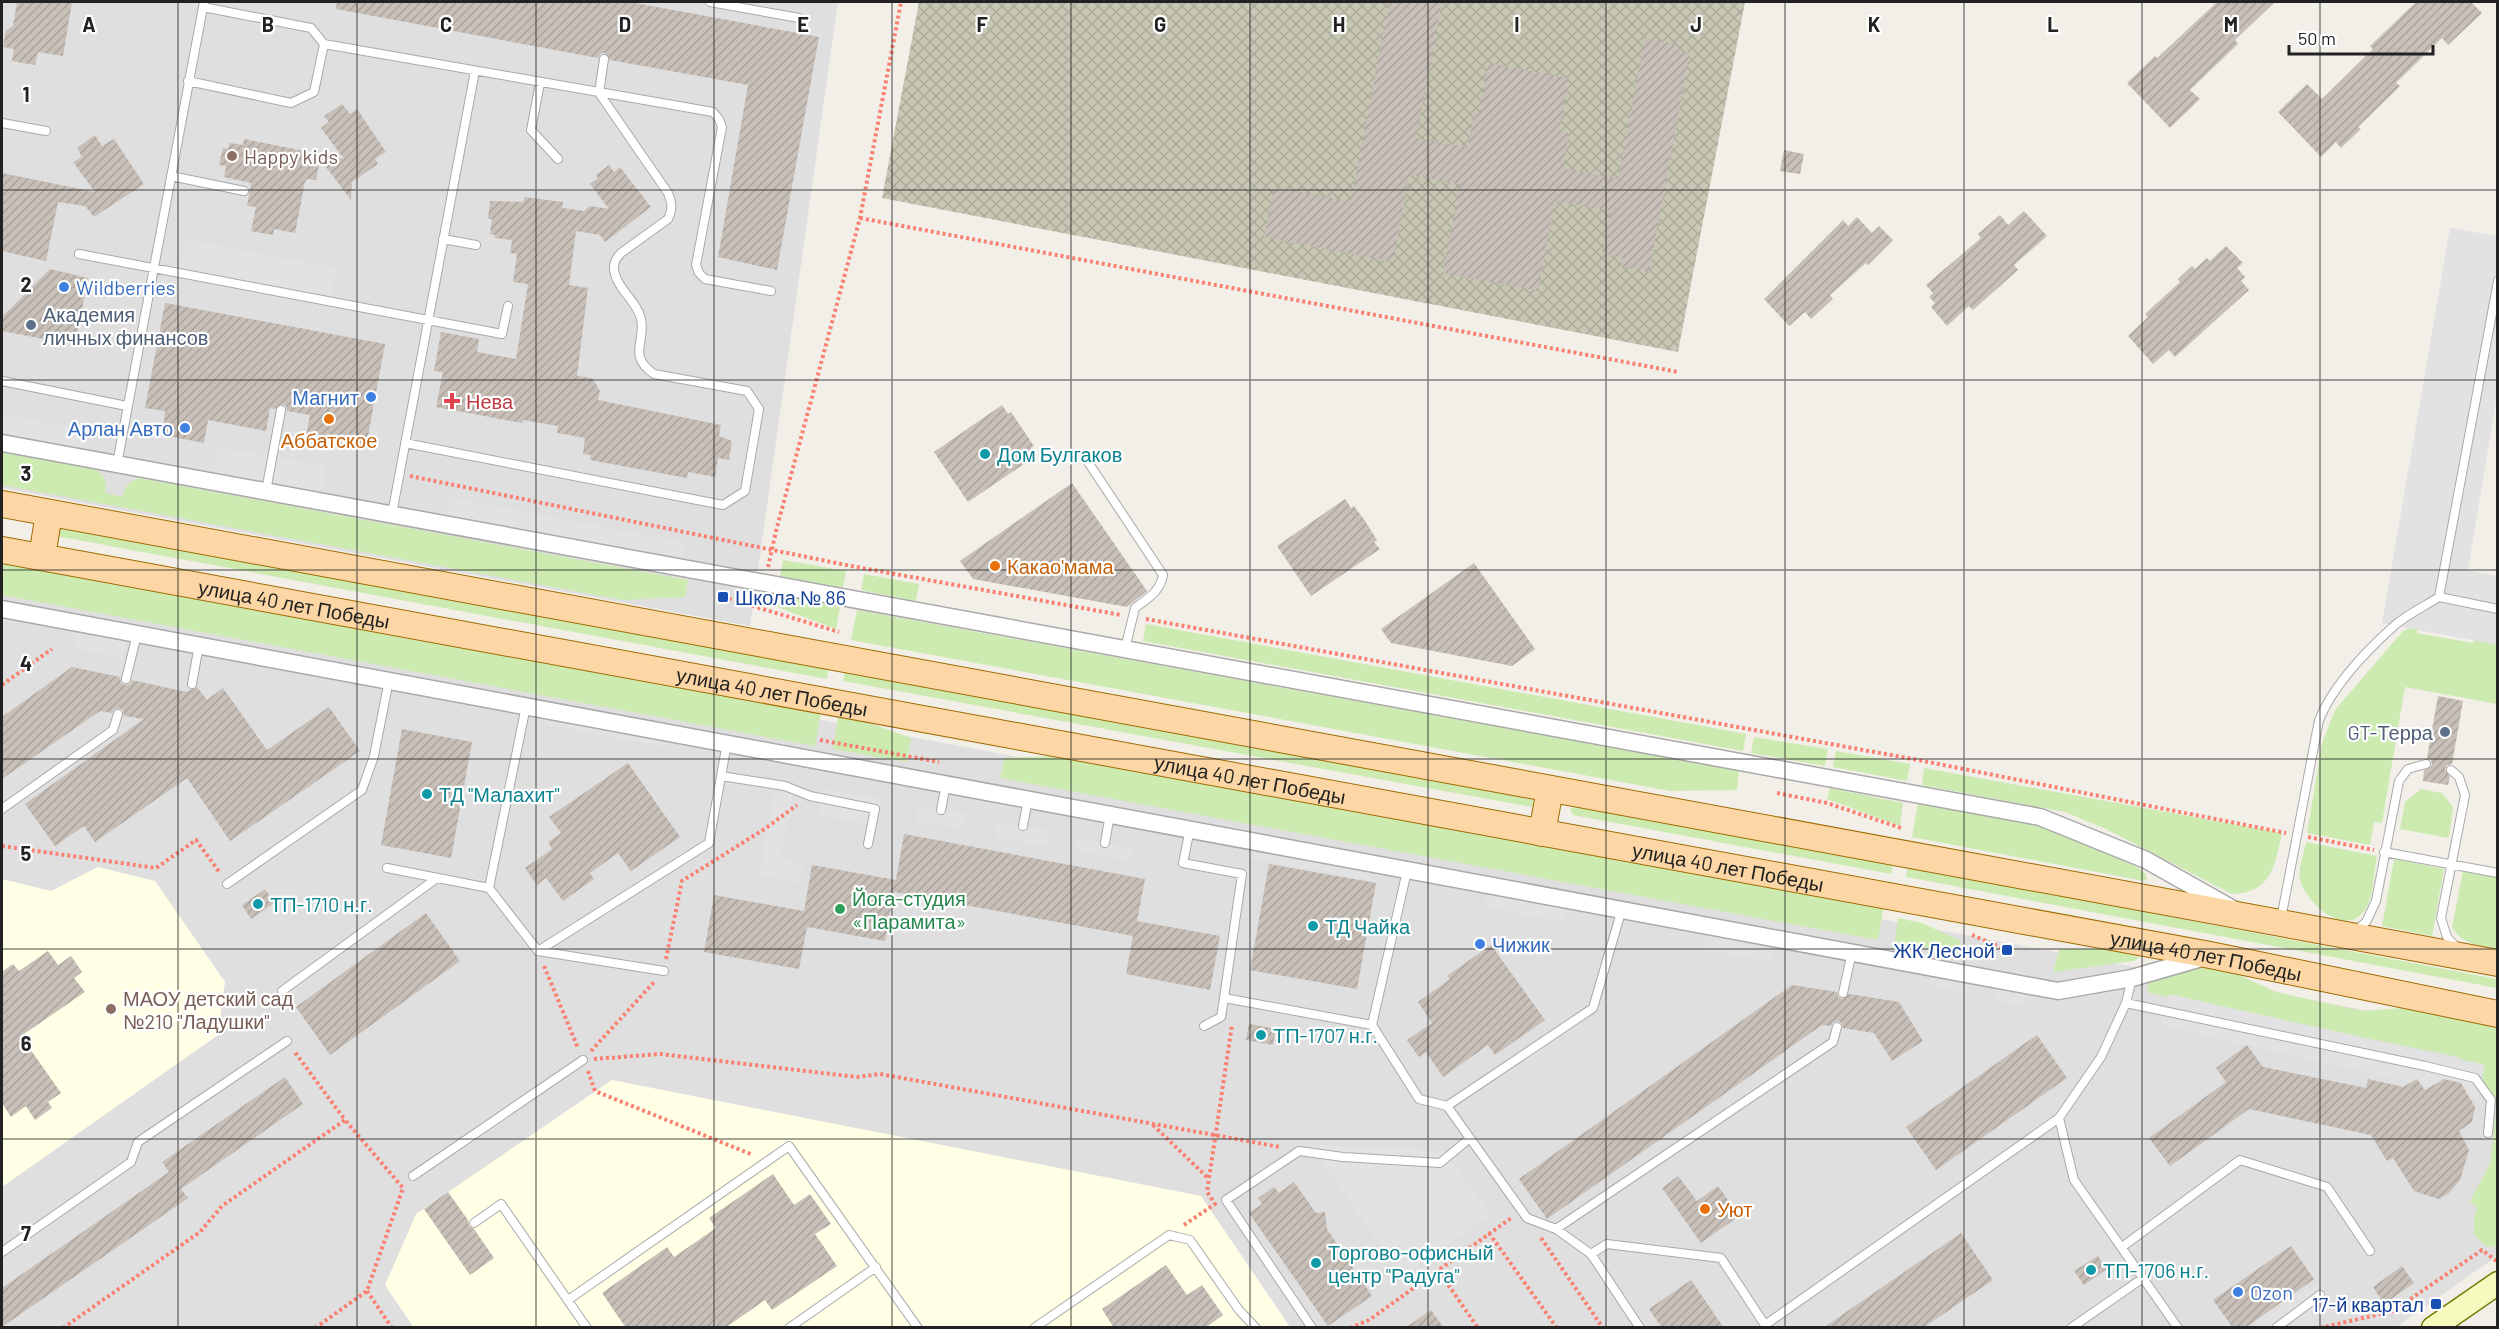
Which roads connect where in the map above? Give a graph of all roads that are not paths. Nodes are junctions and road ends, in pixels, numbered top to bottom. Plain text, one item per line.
1 (710, 2) edge
2 (203, 4) edge
3 (799, 18) dead end
4 (324, 44) junction
5 (604, 59) dead end
6 (475, 71) junction
7 (188, 81) junction
8 (540, 83) junction
9 (599, 93) junction
10 (2, 123) edge
11 (45, 130) dead end
12 (558, 159) dead end
13 (171, 176) junction
14 (244, 191) dead end
15 (443, 239) junction
16 (476, 245) dead end
17 (79, 254) dead end
18 (153, 270) junction
19 (2498, 281) edge
20 (771, 291) dead end
21 (508, 306) dead end
22 (428, 322) junction
23 (2, 381) edge
24 (128, 406) junction
25 (281, 410) dead end
26 (2, 443) edge
27 (405, 443) junction
28 (1086, 459) dead end
29 (117, 464) junction
30 (266, 491) junction
31 (2, 504) edge
32 (50, 513) junction
33 (392, 514) junction
34 (2, 550) edge
35 (42, 557) junction
36 (2439, 597) junction
37 (2, 609) edge
38 (2498, 609) edge
39 (136, 634) junction
40 (199, 645) junction
41 (1125, 649) junction
42 (126, 678) dead end
43 (389, 680) junction
44 (192, 684) dead end
45 (526, 706) junction
46 (118, 714) dead end
47 (727, 743) junction
48 (2426, 764) dead end
49 (2451, 770) dead end
50 (721, 776) junction
51 (946, 784) junction
52 (1550, 789) junction
53 (1028, 799) junction
54 (2, 808) edge
55 (941, 810) dead end
56 (1110, 814) junction
57 (1023, 826) dead end
58 (1190, 829) junction
59 (1542, 832) junction
60 (1105, 843) dead end
61 (868, 844) dead end
62 (2384, 852) junction
63 (2451, 864) junction
64 (387, 868) dead end
65 (1407, 871) junction
66 (2498, 873) edge
67 (437, 878) junction
68 (227, 884) road end
69 (489, 888) junction
70 (1622, 909) junction
71 (2247, 917) junction
72 (2280, 923) junction
73 (2349, 936) junction
74 (538, 951) junction
75 (1852, 952) junction
76 (2211, 955) junction
77 (2466, 957) junction
78 (2498, 963) edge
79 (664, 971) road end
80 (2132, 978) junction
81 (282, 991) dead end
82 (1844, 993) dead end
83 (1224, 998) junction
84 (2126, 1003) junction
85 (2498, 1014) edge
86 (1372, 1025) junction
87 (1204, 1026) dead end
88 (1837, 1027) dead end
89 (287, 1041) road end
90 (583, 1060) road end
91 (1447, 1106) junction
92 (2059, 1118) junction
93 (2488, 1132) dead end
94 (1470, 1138) junction
95 (413, 1176) dead end
96 (474, 1222) dead end
97 (1556, 1229) junction
98 (2122, 1247) junction
99 (2370, 1251) dead end
100 (2, 1252) edge
101 (1591, 1254) junction
102 (876, 1267) junction
103 (2143, 1278) junction
104 (2498, 1283) edge
105 (2320, 1295) dead end
106 (568, 1300) junction
107 (587, 1328) edge
108 (789, 1328) edge
109 (918, 1328) edge
110 (1035, 1328) edge
111 (1256, 1328) edge
112 (1312, 1328) edge
113 (1640, 1328) edge
114 (2071, 1328) edge
115 (2178, 1328) edge
116 (2276, 1328) edge
117 (2433, 1328) edge

1 - 3 lane
2 - 4 lane
2 - 7 lane
4 - 6 lane
4 - 7 lane
5 - 9 lane
6 - 8 lane
6 - 15 lane
7 - 13 lane
8 - 9 lane
8 - 12 lane
9 - 20 lane
9 - 27 lane
10 - 11 lane
13 - 14 lane
13 - 18 lane
15 - 16 lane
15 - 22 lane
17 - 18 lane
18 - 22 lane
18 - 24 lane
19 - 36 lane
21 - 22 lane
22 - 27 lane
23 - 24 lane
24 - 29 lane
25 - 30 lane
26 - 29 street
27 - 33 lane
28 - 41 lane
29 - 30 street
30 - 33 street
31 - 32 main road
32 - 35 main road
32 - 52 main road
33 - 41 street
34 - 35 main road, улица 40 лет Победы
35 - 59 main road, улица 40 лет Победы
36 - 38 lane
36 - 72 lane
37 - 39 street
39 - 40 street
39 - 42 lane
40 - 43 street
40 - 44 lane
41 - 71 street
43 - 45 street
43 - 68 lane
45 - 47 street
45 - 69 lane
46 - 54 lane
47 - 50 lane
47 - 51 street
48 - 62 lane
49 - 63 lane
50 - 61 lane
50 - 74 lane
51 - 53 street
51 - 55 lane
52 - 59 main road
52 - 71 main road
53 - 56 street
53 - 57 lane
56 - 58 street
56 - 60 lane
58 - 65 street
58 - 83 lane
59 - 76 main road, улица 40 лет Победы
62 - 63 lane
62 - 73 lane
63 - 66 lane
63 - 77 lane
64 - 67 lane
65 - 70 street
65 - 86 lane
67 - 69 lane
67 - 81 lane
69 - 74 lane
70 - 75 street
70 - 91 lane
71 - 72 main road
72 - 73 main road
73 - 77 main road
74 - 79 lane
75 - 80 street
75 - 82 lane
76 - 80 street
76 - 85 main road, улица 40 лет Победы
77 - 78 main road
80 - 84 lane
83 - 86 lane
83 - 87 lane
84 - 92 lane
84 - 93 lane
86 - 91 lane
88 - 97 lane
89 - 100 lane
90 - 95 lane
91 - 94 lane
92 - 98 lane
92 - 101 lane
94 - 97 lane
94 - 112 lane
96 - 106 lane
97 - 101 lane
98 - 99 lane
98 - 103 lane
101 - 113 lane
102 - 106 lane
102 - 108 lane
102 - 109 lane
103 - 114 lane
103 - 115 lane
104 - 117 main road
105 - 116 lane
106 - 107 lane
110 - 111 lane

